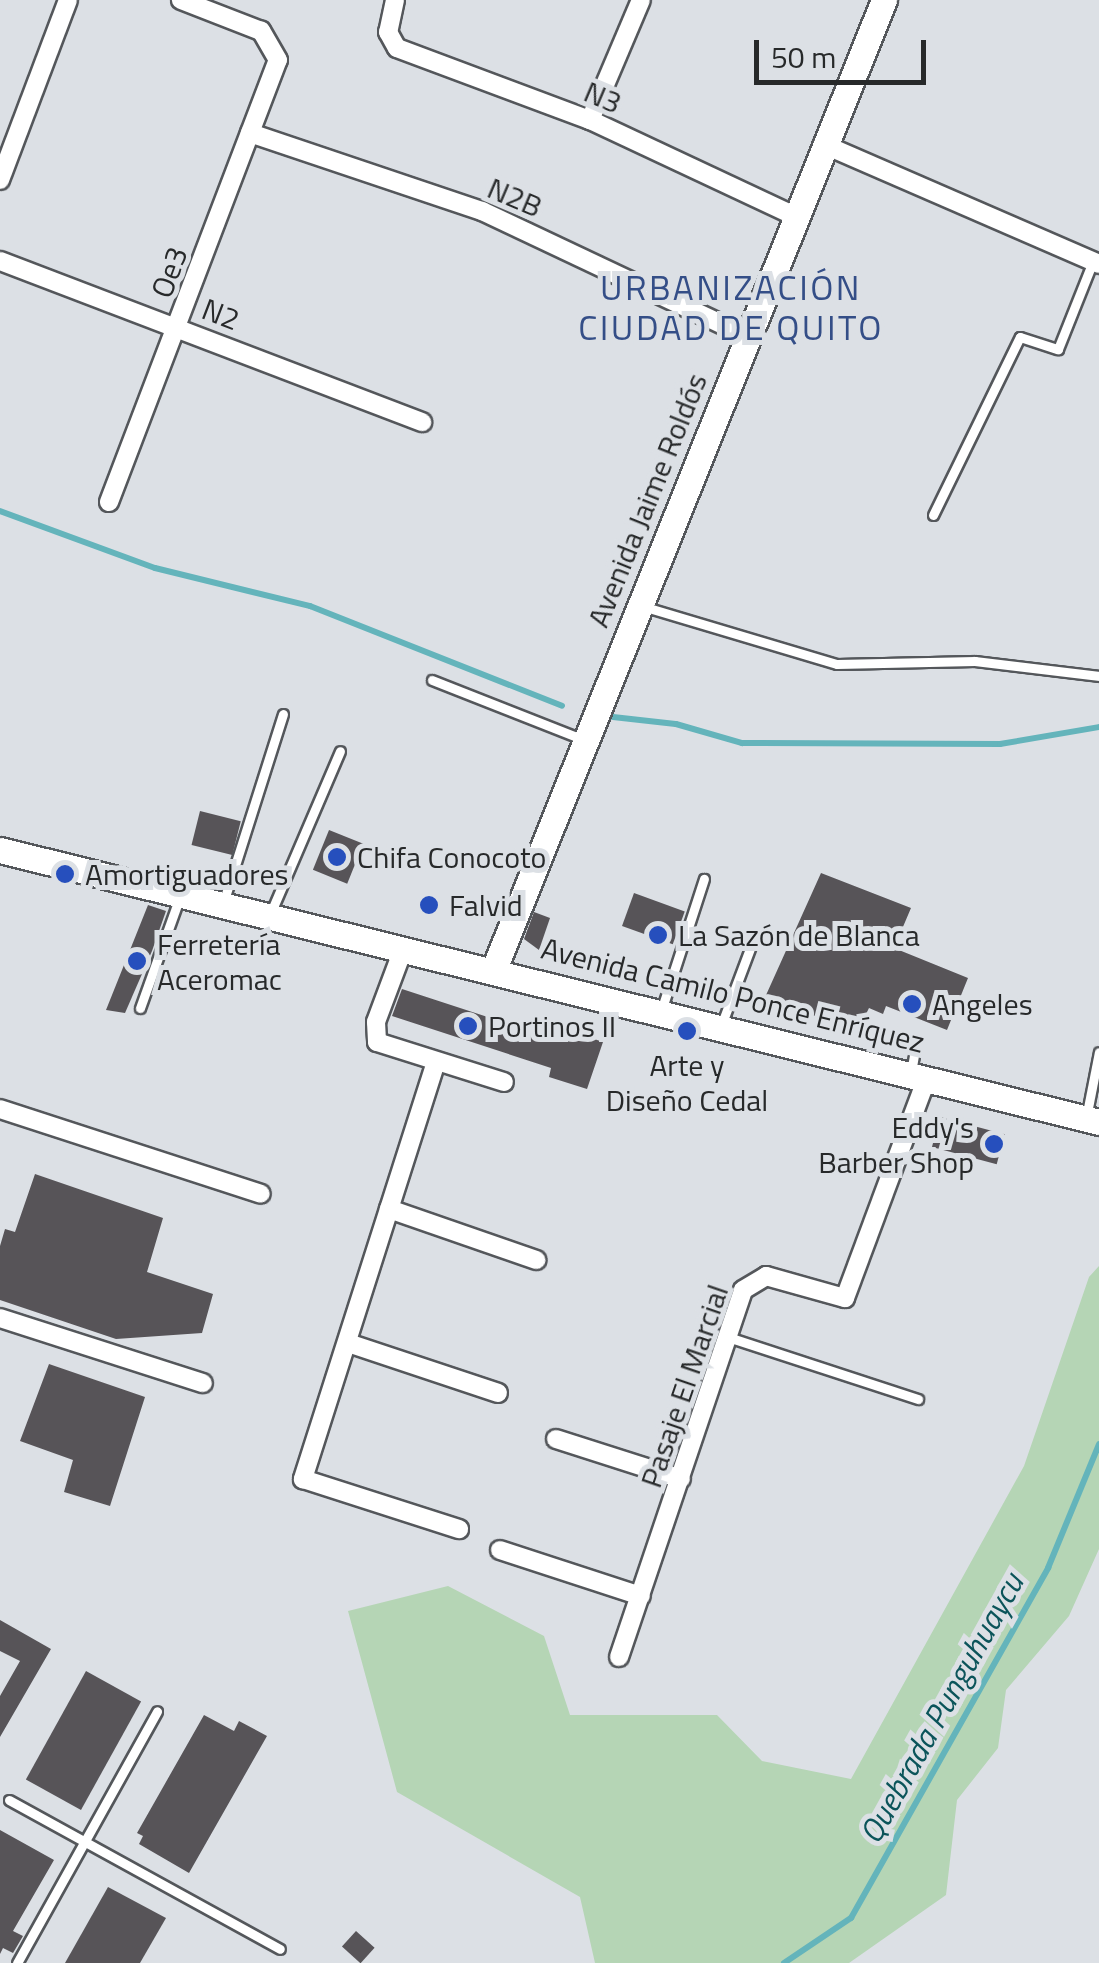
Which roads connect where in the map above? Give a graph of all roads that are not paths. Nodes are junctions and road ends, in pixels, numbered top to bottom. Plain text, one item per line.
1 (68, 0) edge
2 (181, 0) edge
3 (394, 0) edge
4 (641, 0) edge
5 (884, 0) edge
6 (590, 120) junction
7 (250, 133) junction
8 (823, 144) junction
9 (0, 180) edge
10 (798, 218) junction
11 (0, 262) edge
12 (1096, 262) edge
13 (178, 327) junction
14 (750, 337) junction
15 (422, 422) dead end
16 (109, 502) dead end
17 (933, 515) dead end
18 (638, 604) junction
19 (1099, 676) edge
20 (432, 680) dead end
21 (283, 714) dead end
22 (584, 740) junction
23 (340, 751) dead end
24 (0, 850) edge
25 (704, 879) dead end
26 (181, 893) junction
27 (223, 903) junction
28 (270, 915) junction
29 (752, 943) dead end
30 (404, 947) junction
31 (494, 969) junction
32 (140, 1008) dead end
33 (661, 1011) junction
34 (721, 1026) junction
35 (868, 1029) dead end
36 (1099, 1052) edge
37 (436, 1066) junction
38 (919, 1076) junction
39 (504, 1082) dead end
40 (0, 1109) edge
41 (1092, 1120) edge
42 (261, 1194) dead end
43 (389, 1209) junction
44 (536, 1260) dead end
45 (0, 1318) edge
46 (728, 1337) junction
47 (348, 1343) junction
48 (203, 1382) dead end
49 (498, 1394) dead end
50 (918, 1399) dead end
51 (556, 1439) dead end
52 (681, 1478) junction
53 (459, 1530) dead end
54 (500, 1550) dead end
55 (640, 1596) junction
56 (620, 1657) dead end
57 (158, 1710) dead end
58 (9, 1800) dead end
59 (84, 1843) junction
60 (280, 1949) dead end
61 (17, 1963) edge

1 - 9 street
2 - 7 street, Oe3
3 - 6 street, N3
4 - 6 street
5 - 8 main road, Avenida Jaime Roldós
6 - 10 street, N3
7 - 13 street, Oe3
7 - 14 street, N2B
8 - 10 main road, Avenida Jaime Roldós
8 - 12 street
10 - 14 main road, Avenida Jaime Roldós
11 - 13 street, N2
12 - 17 lane
13 - 15 street, N2
13 - 16 street, Oe3
14 - 18 main road, Avenida Jaime Roldós
18 - 19 lane
18 - 22 main road, Avenida Jaime Roldós
20 - 22 lane
21 - 27 lane
22 - 31 main road, Avenida Jaime Roldós
23 - 28 lane
24 - 26 main road, Avenida Camilo Ponce Enríquez
25 - 33 lane
26 - 27 main road, Avenida Camilo Ponce Enríquez
26 - 32 lane
27 - 28 main road, Avenida Camilo Ponce Enríquez
28 - 30 main road, Avenida Camilo Ponce Enríquez
29 - 34 lane
30 - 31 main road, Avenida Camilo Ponce Enríquez
30 - 37 street
31 - 33 main road, Avenida Camilo Ponce Enríquez
33 - 34 main road, Avenida Camilo Ponce Enríquez
34 - 38 main road, Avenida Camilo Ponce Enríquez
35 - 38 lane
36 - 41 lane
37 - 39 street
37 - 43 street
38 - 41 main road, Avenida Camilo Ponce Enríquez
38 - 46 street, Pasaje El Marcial
40 - 42 street
43 - 44 street
43 - 47 street
45 - 48 street
46 - 50 lane
46 - 52 street, Pasaje El Marcial
47 - 49 street
47 - 53 street
51 - 52 street
52 - 55 street, Pasaje El Marcial
54 - 55 street
55 - 56 street, Pasaje El Marcial
57 - 59 lane
58 - 59 lane
59 - 60 lane
59 - 61 lane

